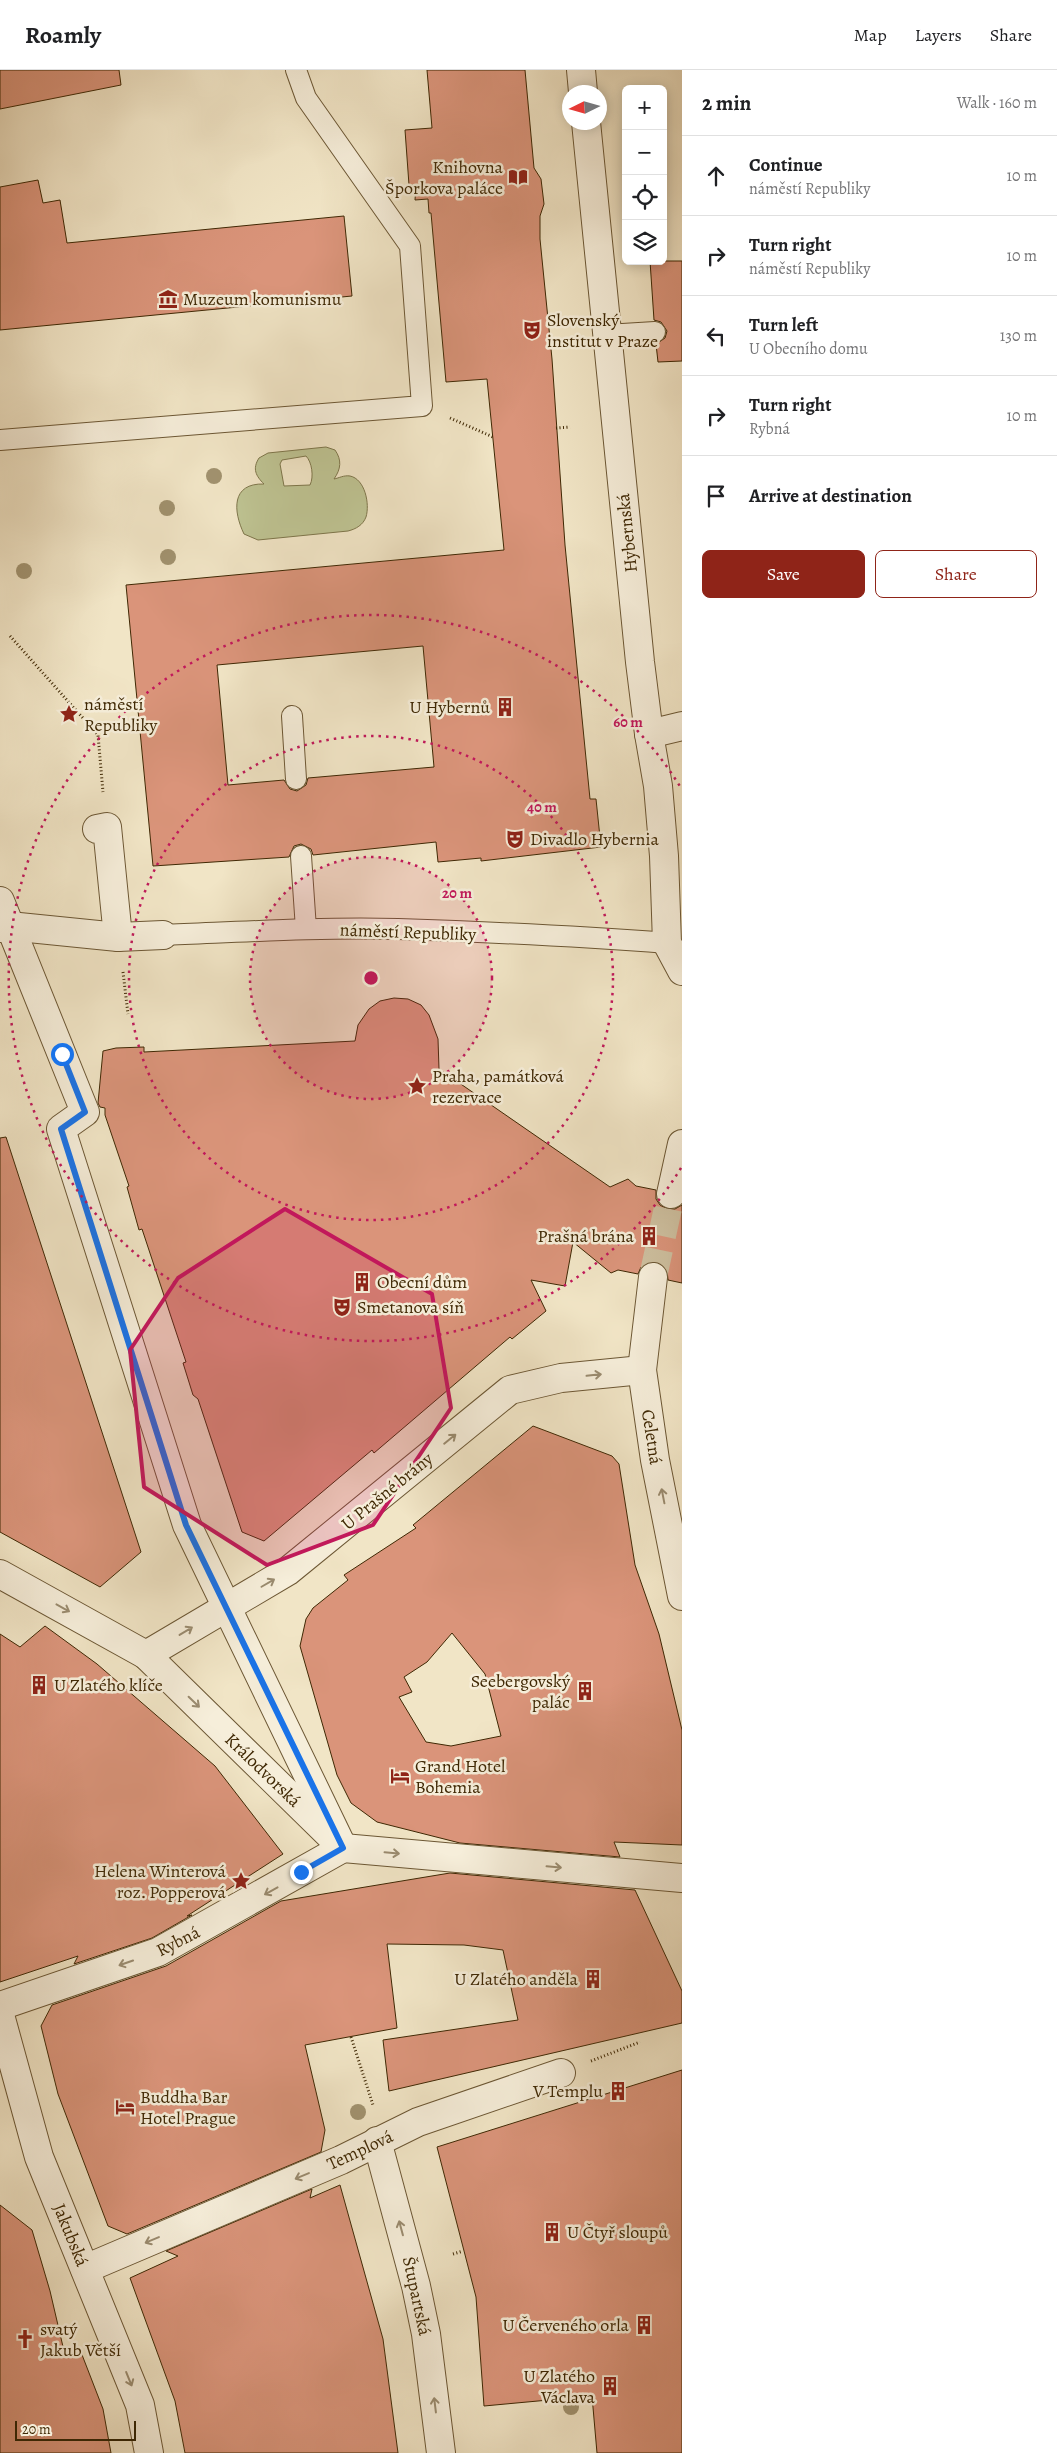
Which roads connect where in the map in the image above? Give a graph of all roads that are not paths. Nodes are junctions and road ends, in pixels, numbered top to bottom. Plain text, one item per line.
1 (296, 70) edge
2 (580, 70) edge
3 (582, 85) edge
4 (587, 130) edge
5 (655, 332) dead end
6 (606, 334) junction
7 (0, 440) edge
8 (292, 716) dead end
9 (682, 726) edge
10 (649, 734) junction
11 (296, 779) dead end
12 (102, 828) road end
13 (301, 856) dead end
14 (0, 901) edge
15 (4, 927) edge
16 (306, 929) junction
17 (163, 935) joint
18 (118, 937) junction
19 (674, 945) edge
20 (682, 971) edge
21 (682, 1144) edge
22 (671, 1194) tunnel mouth
23 (653, 1277) tunnel mouth
24 (642, 1370) junction
25 (0, 1574) edge
26 (682, 1596) edge
27 (226, 1608) junction
28 (146, 1655) junction
29 (343, 1848) junction
30 (682, 1878) edge
31 (0, 2006) edge
32 (0, 2015) edge
33 (560, 2073) road end
34 (378, 2141) junction
35 (85, 2269) junction
36 (149, 2453) edge
37 (441, 2453) edge

1 - 7 lane
2 - 3 street
4 - 6 street, Hybernská
5 - 6 lane
6 - 10 street, Hybernská
8 - 11 lane
9 - 10 street
10 - 19 street, Hybernská
12 - 18 street
13 - 16 lane
14 - 15 street
15 - 18 street, náměstí Republiky
15 - 27 street
16 - 17 lane, náměstí Republiky
16 - 19 lane, náměstí Republiky
17 - 18 street, náměstí Republiky
19 - 20 street
21 - 22 street
23 - 24 street, Celetná
26 -> 24 street, Celetná
27 -> 24 street, U Prašné brány
25 -> 28 street, Králodvorská
28 -> 27 street, U Prašné brány
27 - 29 street
28 -> 29 street, Králodvorská
29 -> 30 street
29 -> 31 street, Rybná
32 - 35 street, Jakubská
33 - 34 street, Templová
34 -> 35 street, Templová
37 -> 34 street, Štupartská
35 -> 36 street, Jakubská

